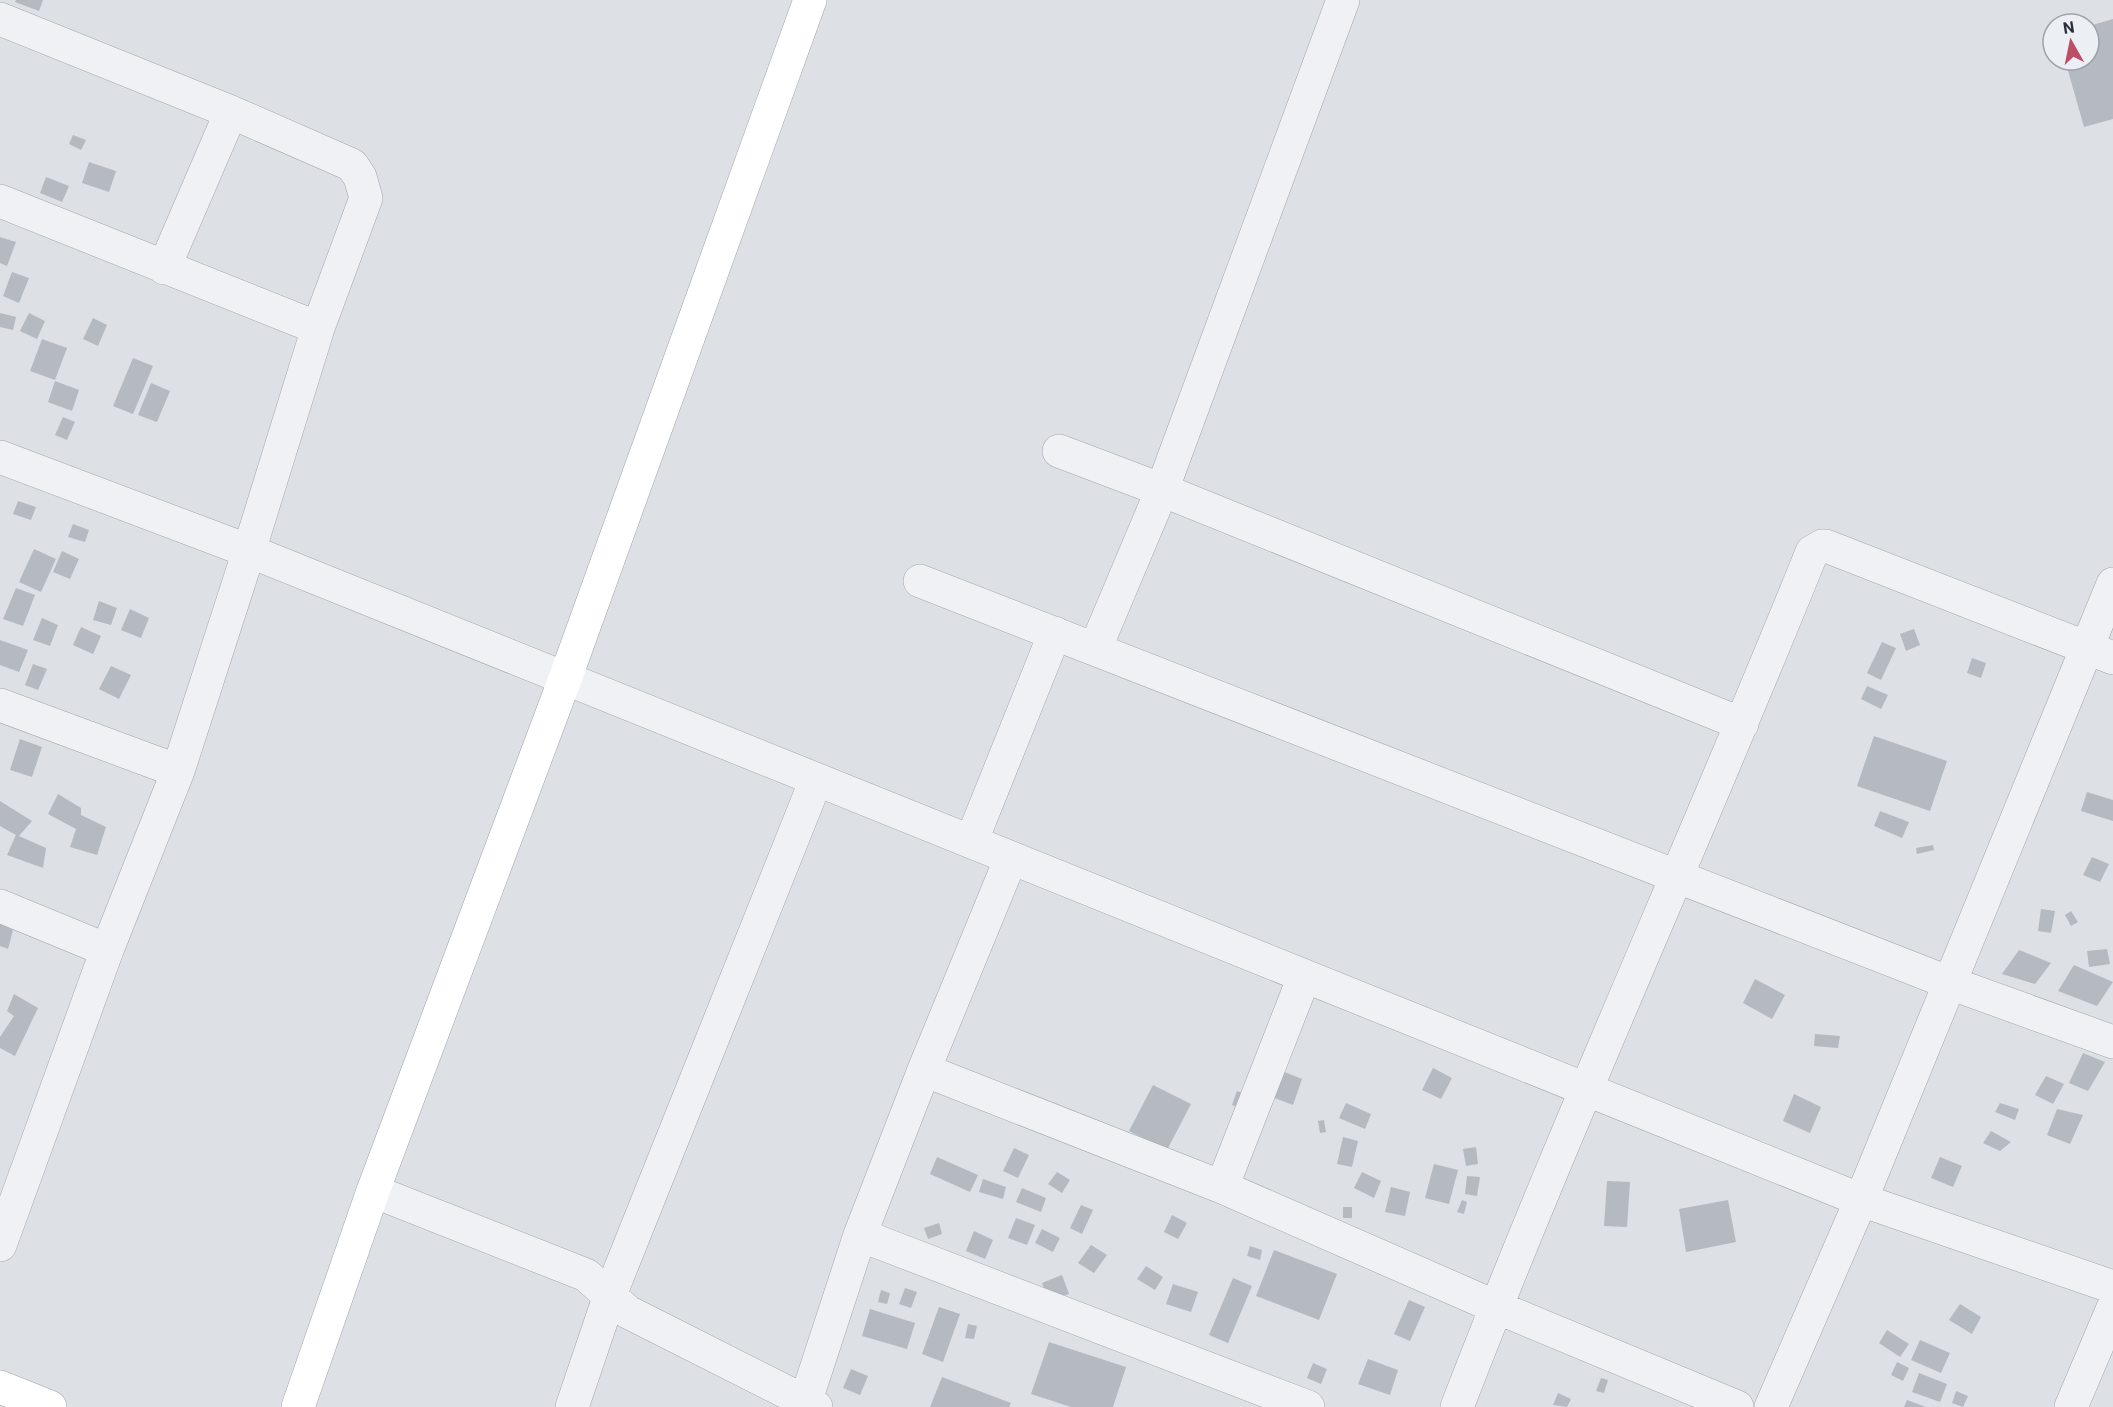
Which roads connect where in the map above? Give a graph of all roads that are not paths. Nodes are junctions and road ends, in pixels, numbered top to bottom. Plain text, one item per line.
1 (810, 0) edge
2 (1343, 0) edge
3 (0, 20) edge
4 (231, 112) junction
5 (0, 201) edge
6 (164, 268) junction
7 (318, 328) junction
8 (1059, 451) dead end
9 (0, 457) edge
10 (1162, 489) junction
11 (249, 551) junction
12 (920, 582) dead end
13 (2113, 584) edge
14 (1055, 633) junction
15 (1095, 648) junction
16 (2100, 653) edge
17 (565, 679) junction
18 (0, 705) edge
19 (1742, 724) junction
20 (178, 771) junction
21 (816, 780) junction
22 (971, 842) junction
23 (1011, 858) junction
24 (1678, 876) junction
25 (0, 906) edge
26 (107, 950) junction
27 (1304, 977) junction
28 (1950, 983) junction
29 (2113, 1042) edge
30 (924, 1070) junction
31 (1587, 1089) junction
32 (1222, 1187) junction
33 (373, 1191) junction
34 (1861, 1200) junction
35 (860, 1235) junction
36 (0, 1245) edge
37 (2113, 1287) edge
38 (610, 1295) junction
39 (1496, 1307) junction
40 (2113, 1308) edge
41 (0, 1387) edge
42 (810, 1405) edge
43 (50, 1407) edge
44 (298, 1407) edge
45 (572, 1407) edge
46 (1308, 1407) edge
47 (1457, 1407) edge
48 (1737, 1407) edge
49 (1771, 1407) edge
50 (2071, 1407) edge

1 - 17 main road
2 - 10 street
3 - 4 street
4 - 6 street
4 - 7 street
5 - 6 street
6 - 7 street
7 - 11 street
8 - 10 street
9 - 11 street
10 - 15 street
10 - 19 street
11 - 17 street
11 - 20 street
12 - 14 street
13 - 16 street
14 - 15 street
14 - 22 street
15 - 24 street
16 - 19 street
16 - 28 street
17 - 21 street
17 - 33 main road
18 - 20 street
19 - 24 street
20 - 26 street
21 - 22 street
21 - 38 street
22 - 23 street
23 - 27 street
23 - 30 street
24 - 28 street
24 - 31 street
25 - 26 street
26 - 36 street
27 - 31 street
27 - 32 street
28 - 29 street
28 - 34 street
30 - 32 street
30 - 35 street
31 - 34 street
31 - 39 street
32 - 39 street
33 - 38 street
33 - 44 main road
34 - 37 street
34 - 49 street
35 - 42 street
35 - 46 street
38 - 42 street
38 - 45 street
39 - 47 street
39 - 48 street
40 - 50 street
41 - 43 main road

